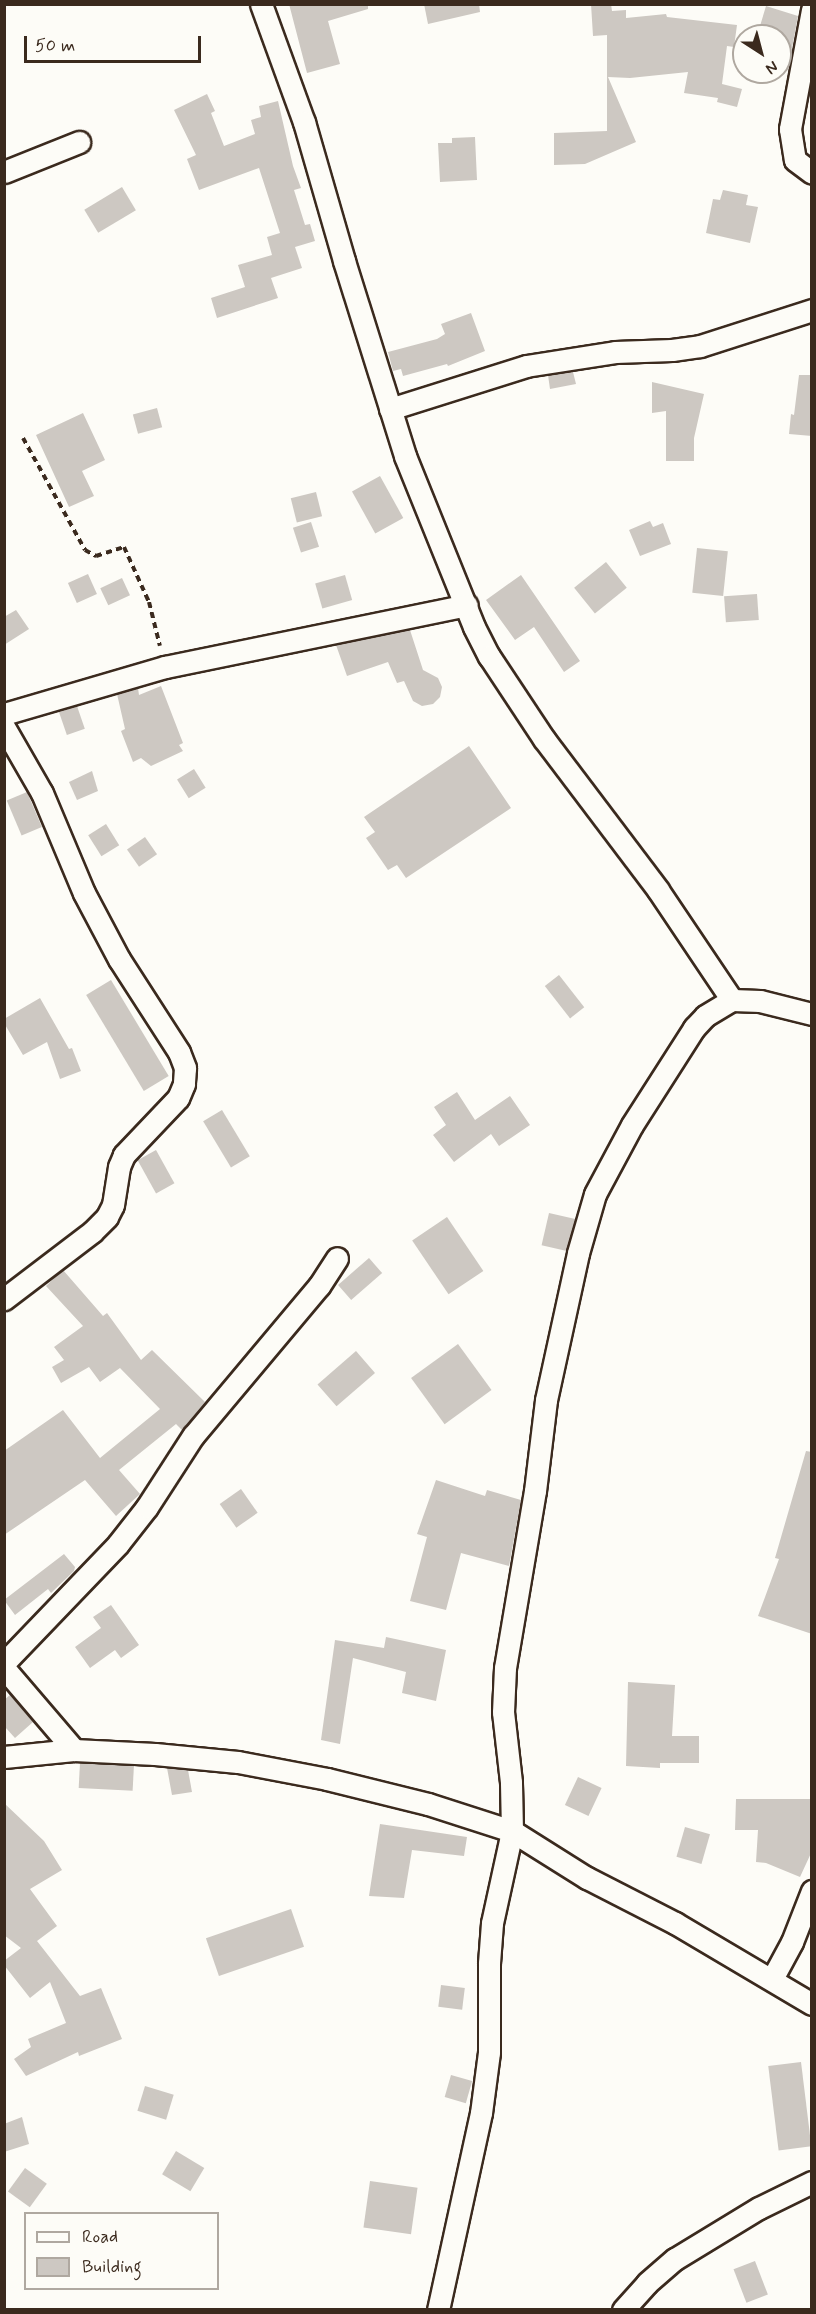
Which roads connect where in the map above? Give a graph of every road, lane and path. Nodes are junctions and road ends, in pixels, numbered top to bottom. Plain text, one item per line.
1 (261, 4) edge
2 (812, 10) edge
3 (79, 142) dead end
4 (4, 172) edge
5 (812, 173) edge
6 (812, 310) edge
7 (390, 409) junction
8 (23, 438) dead end
9 (467, 605) junction
10 (165, 667) junction
11 (4, 714) edge
12 (4, 727) edge
13 (732, 1000) junction
14 (812, 1014) edge
15 (337, 1258) dead end
16 (4, 1299) edge
17 (4, 1663) edge
18 (4, 1668) edge
19 (74, 1750) junction
20 (4, 1757) edge
21 (512, 1831) junction
22 (812, 1891) edge
23 (772, 1979) junction
24 (812, 2004) edge
25 (812, 2182) edge
26 (438, 2310) edge
27 (623, 2310) edge

1 - 7 street
2 - 5 street
3 - 4 street
6 - 7 street
7 - 9 street
8 - 10 path
9 - 10 street
9 - 13 street
10 - 11 street
12 - 16 street
13 - 14 street
13 - 21 street
15 - 17 street
18 - 19 street
19 - 20 street
19 - 21 street
21 - 23 street
21 - 26 street
22 - 23 street
23 - 24 street
25 - 27 street

